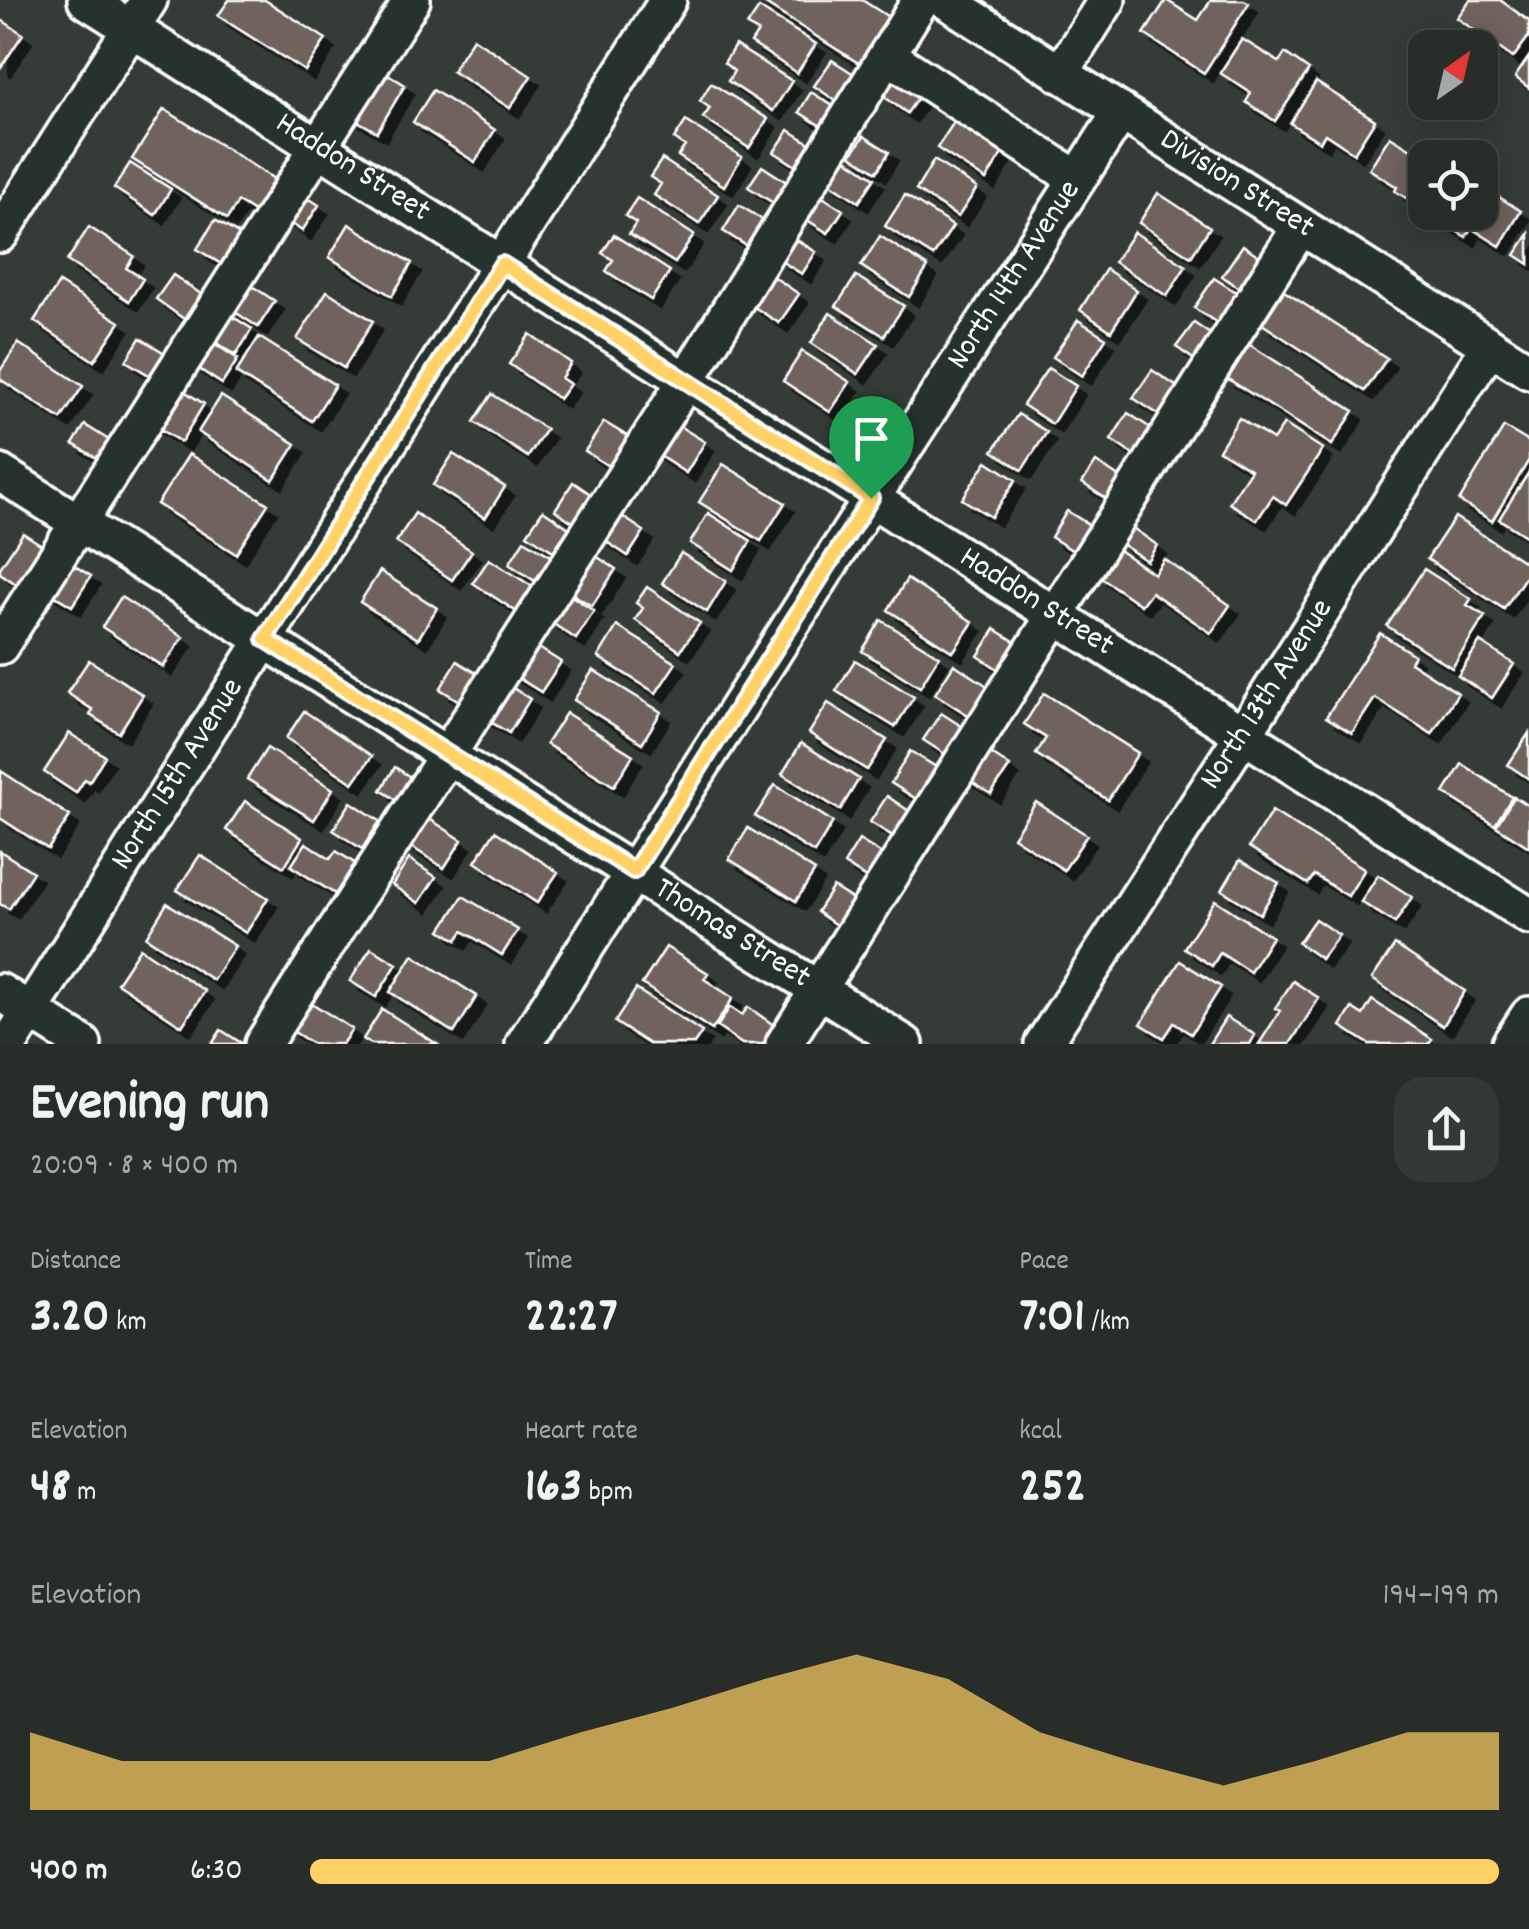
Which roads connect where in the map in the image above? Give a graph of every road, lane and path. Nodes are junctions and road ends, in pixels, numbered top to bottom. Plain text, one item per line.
1 (86, 0) edge
2 (412, 0) edge
3 (668, 0) edge
4 (921, 0) edge
5 (945, 0) edge
6 (1108, 0) edge
7 (140, 14) edge
8 (887, 55) junction
9 (1060, 74) junction
10 (1121, 112) junction
11 (318, 148) junction
12 (1077, 179) junction
13 (1301, 226) junction
14 (0, 234) edge
15 (502, 264) junction
16 (1490, 346) junction
17 (1529, 370) edge
18 (686, 381) junction
19 (0, 473) edge
20 (871, 498) junction
21 (79, 522) junction
22 (1055, 615) junction
23 (265, 639) junction
24 (0, 646) edge
25 (1243, 735) junction
26 (447, 754) junction
27 (634, 871) junction
28 (1529, 916) edge
29 (819, 990) junction
30 (0, 992) edge
31 (30, 1010) junction
32 (1529, 1015) edge
33 (8, 1044) edge
34 (82, 1044) edge
35 (263, 1044) edge
36 (524, 1044) edge
37 (784, 1044) edge
38 (906, 1044) edge
39 (1043, 1044) edge
40 (1510, 1044) edge

1 - 7 street, Haddon Street
2 - 11 street
3 - 15 street, North 15th Avenue
4 - 8 street
5 - 9 street, Division Street
6 - 9 street
7 - 11 street, Haddon Street
7 - 14 street
8 - 12 street
8 - 18 street
9 - 10 street, Division Street
10 - 12 street, North 14th Avenue
10 - 13 street, Division Street
11 - 15 street, Haddon Street
11 - 21 street
12 - 20 street, North 14th Avenue
13 - 16 street, Division Street
13 - 22 street
15 - 18 street, Haddon Street
15 - 23 street, North 15th Avenue
16 - 17 street, Division Street
16 - 25 street, North 13th Avenue
18 - 20 street, Haddon Street
18 - 26 street
19 - 21 street, Thomas Street
20 - 22 street, Haddon Street
20 - 27 street, North 14th Avenue
21 - 23 street, Thomas Street
21 - 24 street
22 - 25 street, Haddon Street
22 - 29 street
23 - 26 street, Thomas Street
23 - 31 street, North 15th Avenue
25 - 28 street, Haddon Street
25 - 39 street, North 13th Avenue
26 - 27 street, Thomas Street
26 - 35 street
27 - 29 street, Thomas Street
27 - 36 street, North 14th Avenue
29 - 37 street
29 - 38 street, Thomas Street
30 - 31 street
31 - 33 street, North 15th Avenue
31 - 34 street
32 - 40 street

